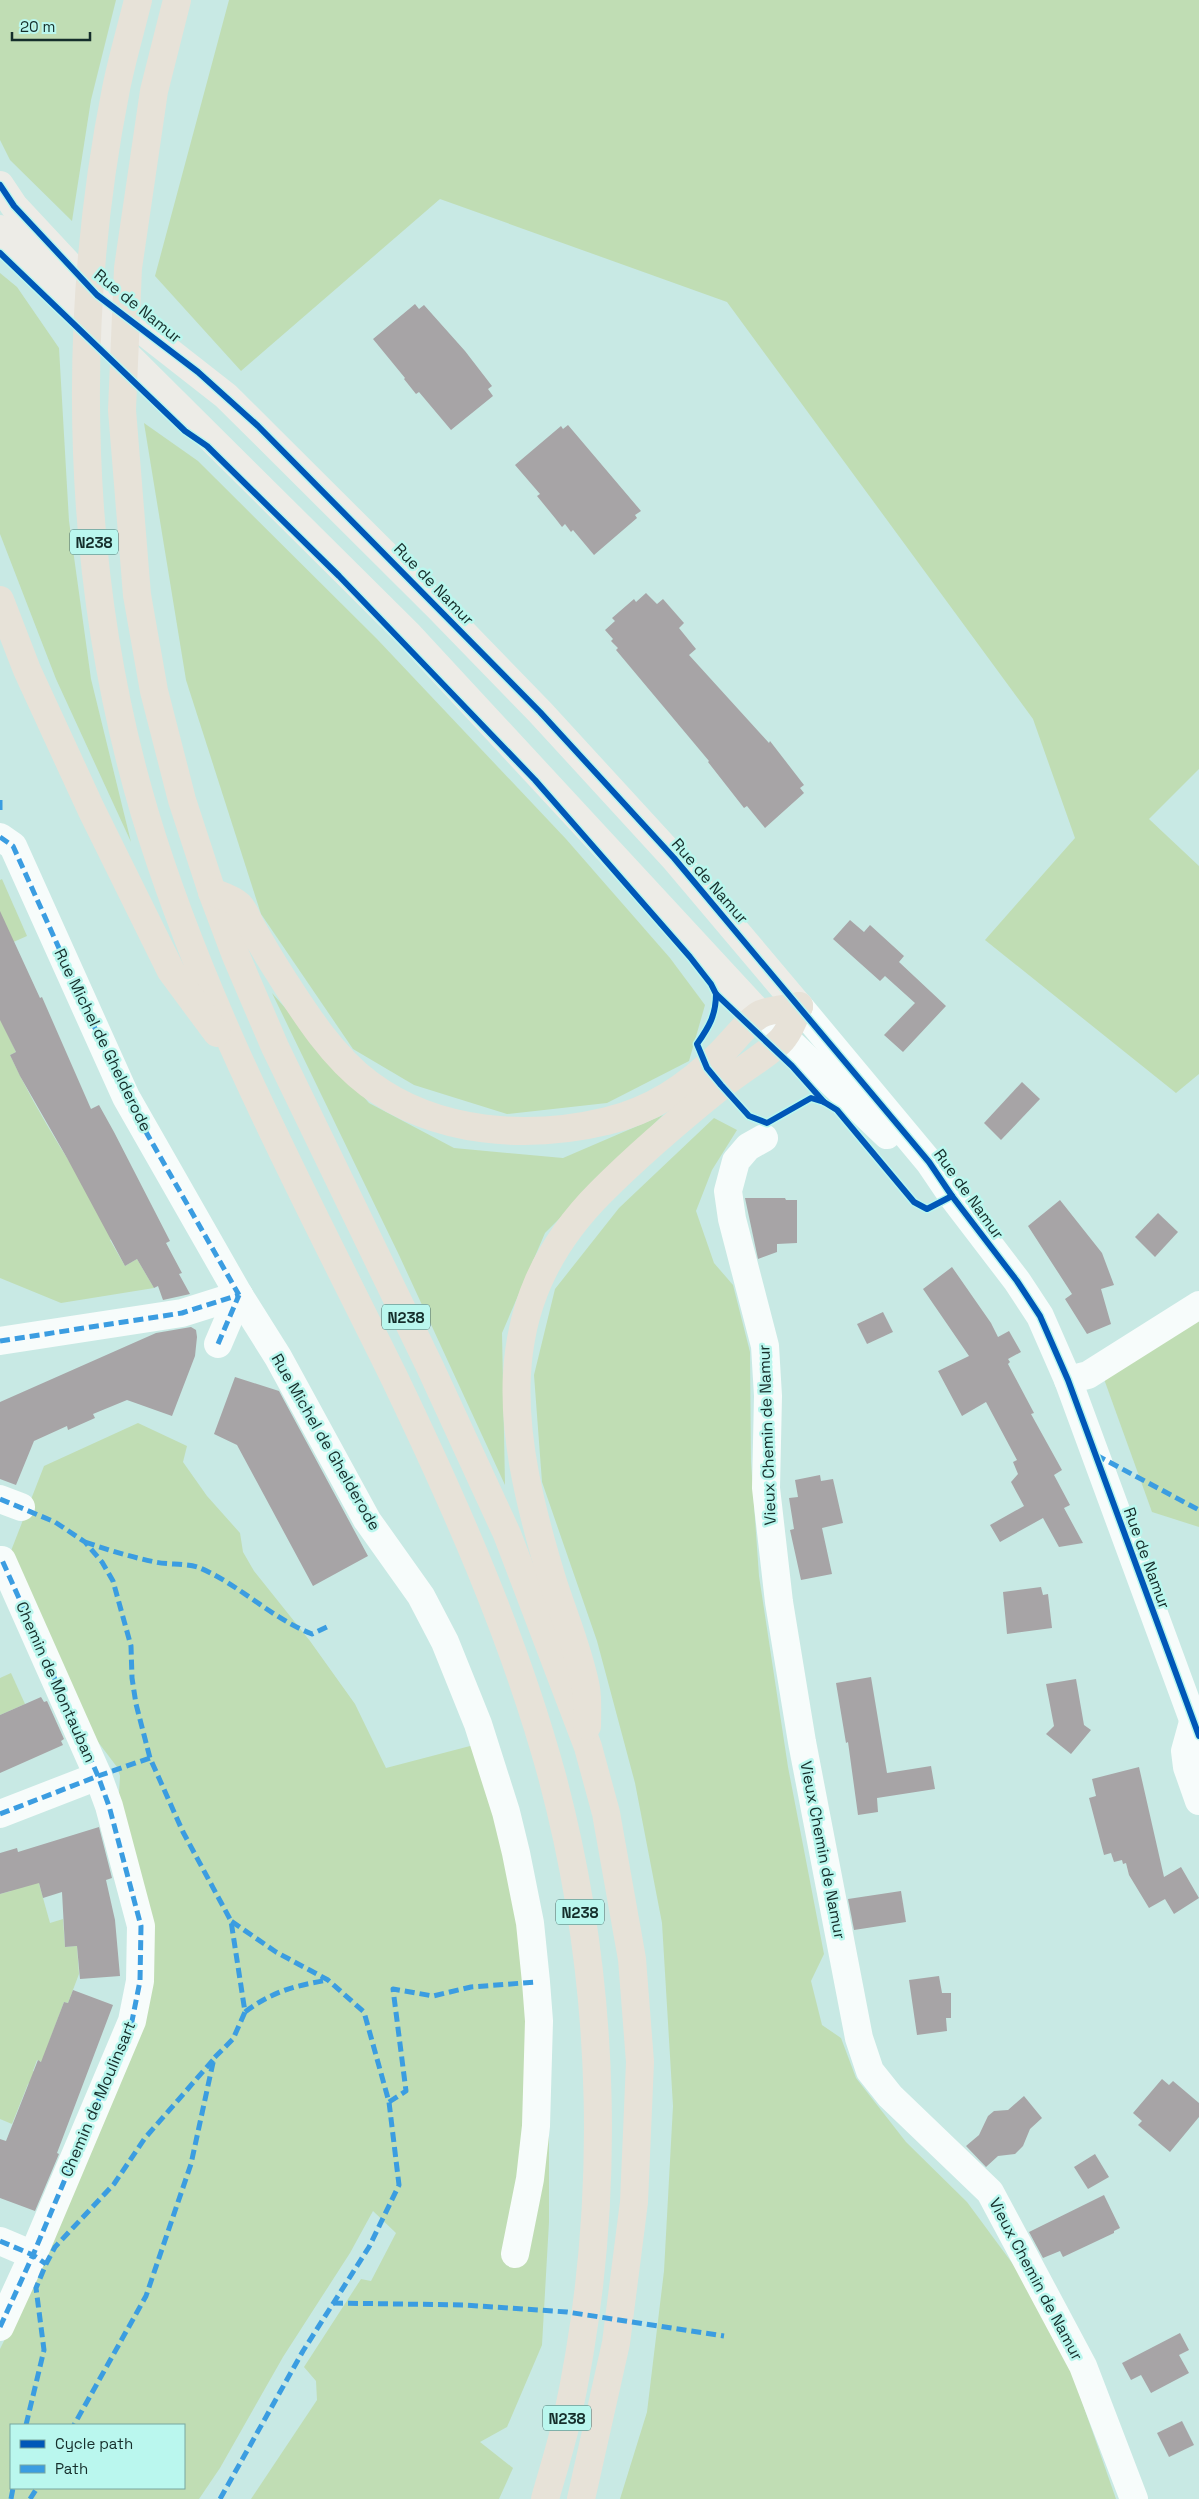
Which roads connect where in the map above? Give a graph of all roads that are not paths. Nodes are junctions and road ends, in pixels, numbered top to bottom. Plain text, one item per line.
1 (138, 0) edge
2 (176, 0) edge
3 (0, 185) edge
4 (0, 229) edge
5 (0, 600) edge
6 (0, 837) edge
7 (212, 892) junction
8 (799, 1006) junction
9 (760, 1014) junction
10 (784, 1038) junction
11 (241, 1066) junction
12 (764, 1138) dead end
13 (952, 1196) junction
14 (239, 1295) junction
15 (1199, 1305) edge
16 (0, 1341) edge
17 (218, 1344) dead end
18 (1068, 1380) junction
19 (2, 1560) dead end
20 (1196, 1729) edge
21 (588, 1747) junction
22 (98, 1776) junction
23 (1199, 1801) edge
24 (0, 1814) edge
25 (0, 2241) edge
26 (514, 2254) dead end
27 (33, 2255) junction
28 (0, 2327) edge
29 (545, 2499) edge
30 (581, 2499) edge
31 (1134, 2499) edge

1 - 11 highway, N238
2 - 7 highway, N238
3 - 8 main road, Rue de Namur
4 - 9 main road, Rue de Namur
5 - 11 highway
6 - 14 street, Rue Michel de Ghelderode
7 - 9 highway
7 - 21 highway, N238
8 - 9 highway
8 - 10 highway
8 - 13 street, Rue de Namur
9 - 10 street, Rue de Namur
10 - 13 street, Rue de Namur
10 - 21 highway
11 - 29 highway, N238
12 - 31 street, Vieux Chemin de Namur
13 - 18 street, Rue de Namur
14 - 16 street
14 - 17 street
14 - 26 street, Rue Michel de Ghelderode
15 - 18 street
18 - 20 street, Rue de Namur
19 - 22 street, Chemin de Montauban
20 - 23 street, Rue de Namur
21 - 30 highway, N238
22 - 24 street
22 - 27 street, Chemin de Moulinsart
25 - 27 street
27 - 28 street, Chemin de Moulinsart

